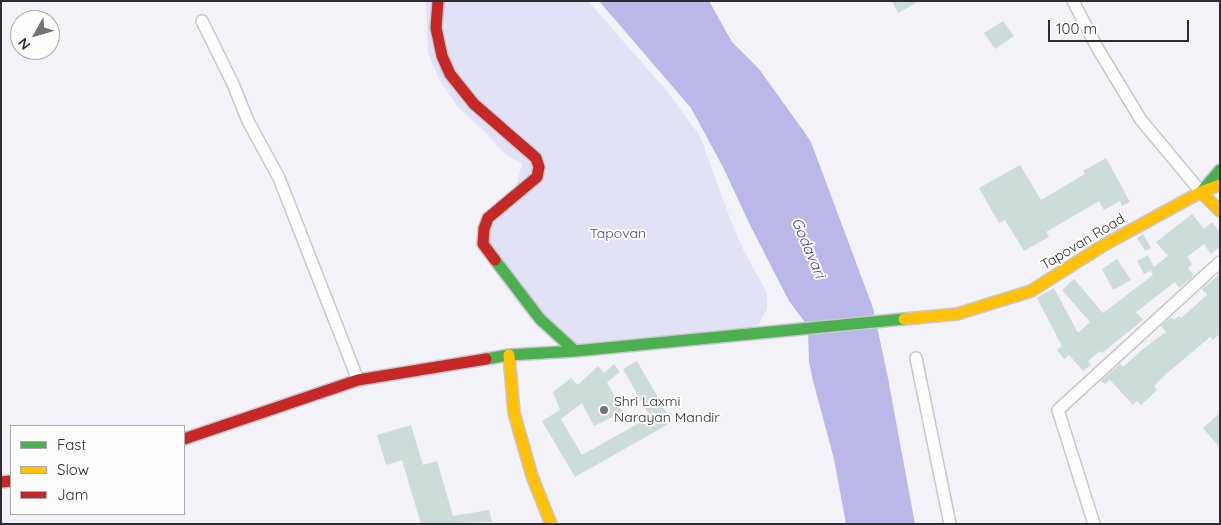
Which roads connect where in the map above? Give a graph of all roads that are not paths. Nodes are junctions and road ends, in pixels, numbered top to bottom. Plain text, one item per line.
1 (438, 1) edge
2 (1073, 1) edge
3 (202, 21) dead end
4 (1220, 170) edge
5 (1220, 185) edge
6 (1201, 192) junction
7 (1220, 210) edge
8 (1220, 262) edge
9 (575, 351) junction
10 (509, 355) junction
11 (916, 358) dead end
12 (358, 380) junction
13 (185, 439) edge
14 (551, 524) edge
15 (950, 524) edge
16 (1094, 524) edge

1 - 9 main road
2 - 6 street
3 - 12 street
4 - 6 main road
5 - 6 main road, Tapovan Road
6 - 7 main road
6 - 9 main road, Tapovan Road
8 - 16 street
9 - 10 main road, Tapovan Road
10 - 12 main road, Tapovan Road
10 - 14 main road
11 - 15 street
12 - 13 main road, Tapovan Road

